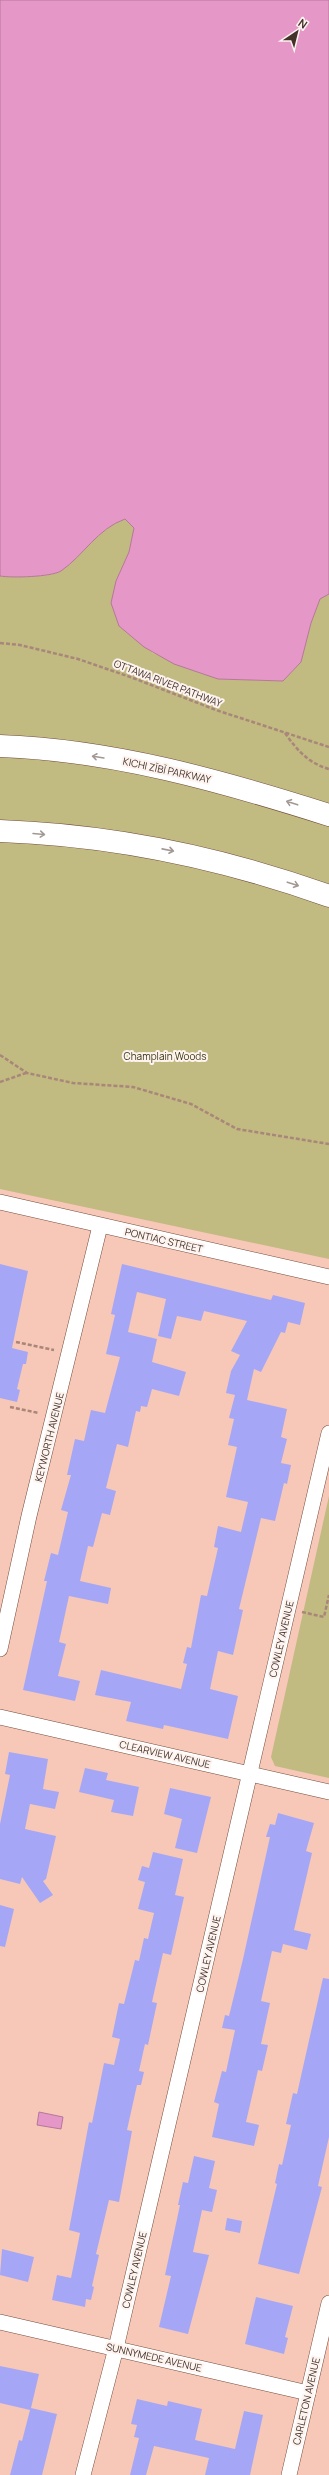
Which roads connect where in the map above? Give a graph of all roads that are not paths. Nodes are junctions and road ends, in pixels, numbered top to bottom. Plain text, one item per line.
1 (0, 746) edge
2 (329, 815) edge
3 (0, 831) edge
4 (329, 896) edge
5 (0, 1202) edge
6 (100, 1226) junction
7 (329, 1277) edge
8 (329, 1433) edge
9 (0, 1649) edge
10 (0, 1717) edge
11 (250, 1774) junction
12 (329, 1792) edge
13 (329, 2303) edge
14 (0, 2322) edge
15 (116, 2348) junction
16 (308, 2393) junction
17 (83, 2475) edge
18 (289, 2475) edge

2 -> 1 highway, KICHI ZĪBĪ PARKWAY
3 -> 4 highway
5 - 6 street, PONTIAC STREET
6 - 7 street, PONTIAC STREET
6 - 9 street, KEYWORTH AVENUE
8 - 11 street, COWLEY AVENUE
10 - 11 street, CLEARVIEW AVENUE
11 - 12 street, CLEARVIEW AVENUE
11 - 15 street, COWLEY AVENUE
13 - 16 street, CARLETON AVENUE
14 - 15 street, SUNNYMEDE AVENUE
15 - 16 street, SUNNYMEDE AVENUE
15 - 17 street, COWLEY AVENUE
16 - 18 street, CARLETON AVENUE

